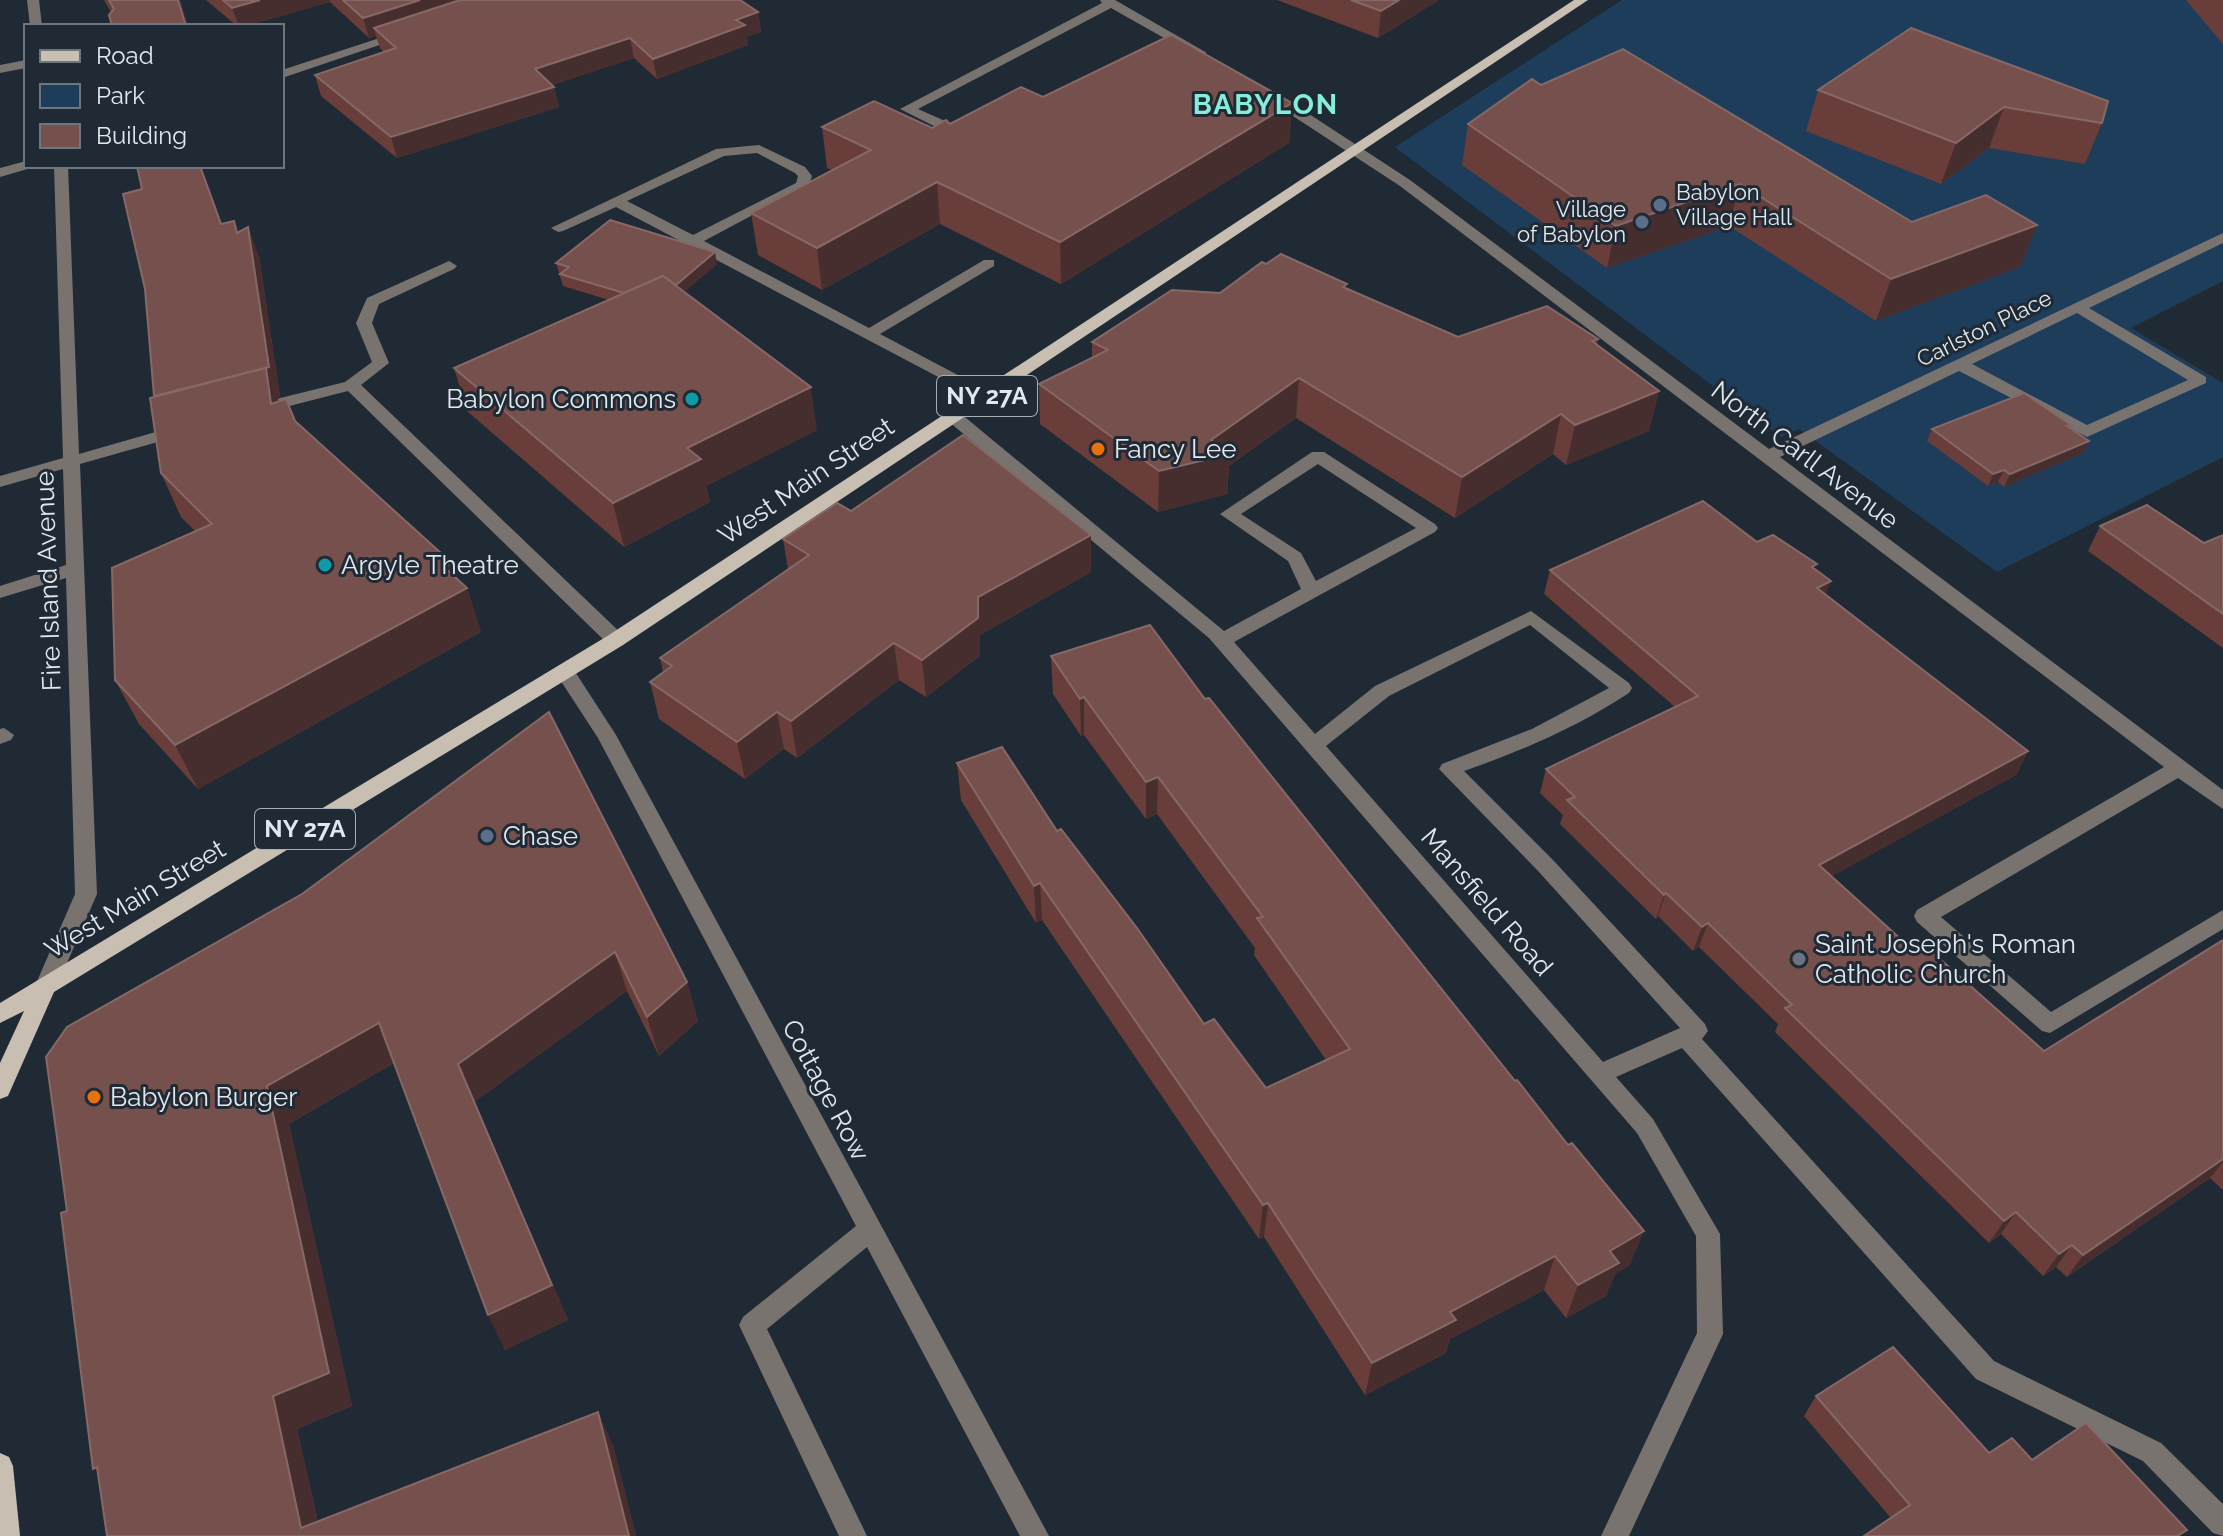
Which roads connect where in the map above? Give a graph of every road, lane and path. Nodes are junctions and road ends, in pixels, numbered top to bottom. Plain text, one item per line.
1 (33, 0) edge
2 (1582, 0) edge
3 (1109, 1) edge
4 (36, 24) edge
5 (418, 30) edge
6 (1176, 38) junction
7 (1154, 48) edge
8 (1217, 62) edge
9 (24, 64) edge
10 (0, 69) edge
11 (284, 73) edge
12 (1257, 87) edge
13 (949, 128) edge
14 (1357, 150) junction
15 (24, 166) edge
16 (61, 168) edge
17 (0, 173) edge
18 (616, 201) junction
19 (558, 228) dead end
20 (2223, 237) edge
21 (693, 241) junction
22 (989, 263) dead end
23 (449, 266) dead end
24 (2077, 307) junction
25 (871, 333) junction
26 (1959, 364) junction
27 (351, 385) junction
28 (986, 396) junction
29 (249, 412) edge
30 (954, 417) junction
31 (190, 427) edge
32 (1765, 458) junction
33 (70, 459) junction
34 (0, 482) edge
35 (74, 569) junction
36 (1311, 590) junction
37 (0, 592) edge
38 (616, 640) junction
39 (1222, 640) junction
40 (565, 672) junction
41 (1314, 745) junction
42 (2180, 767) junction
43 (2223, 801) edge
44 (2223, 918) edge
45 (46, 986) junction
46 (0, 1014) edge
47 (1686, 1036) junction
48 (1599, 1074) junction
49 (0, 1089) edge
50 (869, 1231) junction
51 (0, 1466) edge
52 (2223, 1523) edge
53 (6, 1536) edge
54 (853, 1536) edge
55 (1035, 1536) edge
56 (1615, 1536) edge

1 - 4 street
2 - 14 main road, West Main Street / NY 27A
3 - 6 street
3 - 13 street
5 - 11 street
6 - 7 street
6 - 8 street
9 - 10 street
12 - 14 street, North Carll Avenue
14 - 28 main road, West Main Street / NY 27A
14 - 32 street, North Carll Avenue
15 - 17 street
16 - 33 street, Fire Island Avenue
18 - 19 street
18 - 21 street
18 - 21 street
20 - 24 street, Carlston Place
21 - 25 street
22 - 25 street
23 - 27 street
24 - 26 street, Carlston Place
24 - 26 street
25 - 28 street
26 - 32 street, Carlston Place
27 - 29 street
27 - 38 street
28 - 30 main road, West Main Street / NY 27A
30 - 38 main road, West Main Street / NY 27A
30 - 39 street, Mansfield Road
31 - 33 street
32 - 42 street, North Carll Avenue
33 - 34 street
33 - 35 street, Fire Island Avenue
35 - 37 street
35 - 45 street, Fire Island Avenue
36 - 36 street
36 - 39 street
38 - 40 main road, West Main Street / NY 27A
39 - 41 street, Mansfield Road
40 - 45 main road, West Main Street / NY 27A
40 - 50 street, Cottage Row
41 - 47 street
41 - 48 street, Mansfield Road
42 - 43 street, North Carll Avenue
42 - 44 street
45 - 46 main road, NY 27A
45 - 49 main road
47 - 48 street
47 - 52 street
48 - 56 street, Mansfield Road
50 - 54 street
50 - 55 street, Cottage Row
51 - 53 main road

